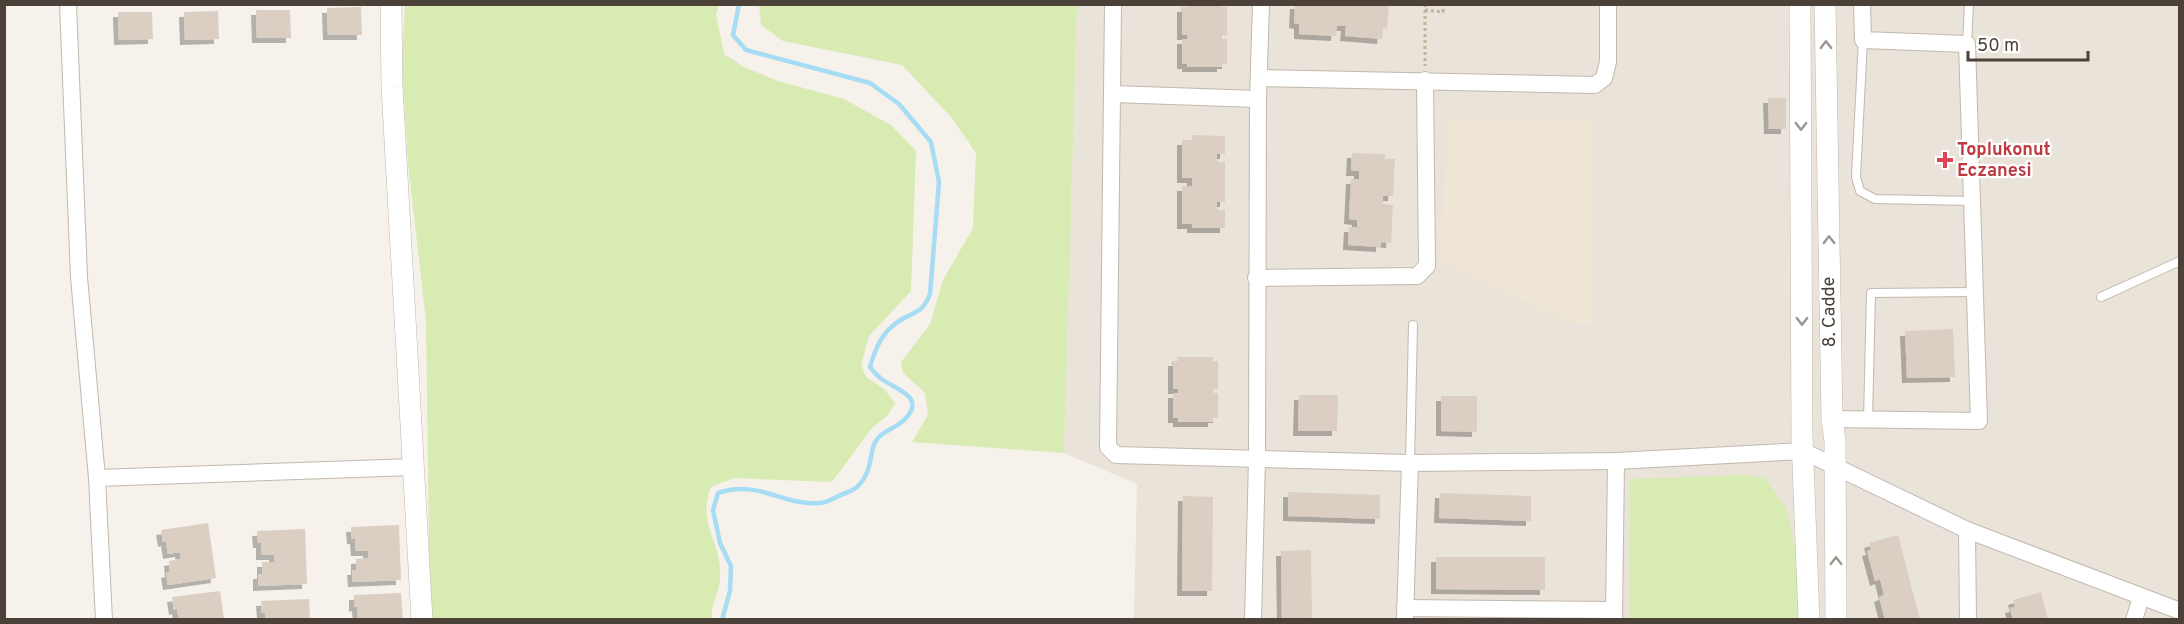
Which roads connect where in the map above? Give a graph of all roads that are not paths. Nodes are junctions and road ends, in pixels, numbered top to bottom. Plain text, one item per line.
1 (68, 4) edge
2 (391, 4) edge
3 (1113, 4) edge
4 (1261, 4) edge
5 (1608, 4) edge
6 (1800, 4) edge
7 (1825, 4) edge
8 (1862, 4) edge
9 (1969, 4) edge
10 (1863, 40) junction
11 (1967, 44) junction
12 (1260, 78) junction
13 (1425, 80) junction
14 (1113, 94) junction
15 (1258, 99) junction
16 (1973, 201) junction
17 (2180, 261) edge
18 (1256, 278) junction
19 (1974, 292) junction
20 (2101, 297) dead end
21 (1413, 325) dead end
22 (1868, 418) junction
23 (1832, 419) junction
24 (1803, 451) junction
25 (1257, 458) junction
26 (1616, 461) junction
27 (1410, 463) junction
28 (414, 467) junction
29 (1835, 467) junction
30 (97, 478) junction
31 (1967, 531) junction
32 (2141, 597) junction
33 (2180, 611) edge
34 (1405, 614) edge
35 (1614, 615) edge
36 (104, 620) edge
37 (422, 620) edge
38 (1253, 620) edge
39 (1809, 620) edge
40 (1836, 620) edge
41 (1968, 620) edge
42 (2134, 620) edge

1 - 30 street
2 - 28 street
3 - 14 street
4 - 12 street
5 - 13 street
6 -> 24 street, 8. Cadde
23 -> 7 street, 8. Cadde
8 - 10 street
9 - 11 lane
10 - 11 street
10 - 16 lane
11 - 16 street
12 - 13 street
12 - 15 street
13 - 18 street
14 - 15 street
14 - 25 street
15 - 18 street
16 - 19 street
17 - 20 lane
18 - 25 street
19 - 22 lane
19 - 22 street
21 - 27 lane
22 - 23 street
23 - 29 street, 8. Cadde
24 - 26 street
24 - 29 street
24 - 39 street, 8. Cadde
25 - 27 street
25 - 38 street
26 - 27 street
26 - 35 street
27 - 34 street
28 - 30 street
28 - 37 street
29 - 31 street
40 -> 29 street, 8. Cadde
30 - 36 street
31 - 32 street
31 - 41 street
32 - 33 street
32 - 42 street
34 - 35 street

